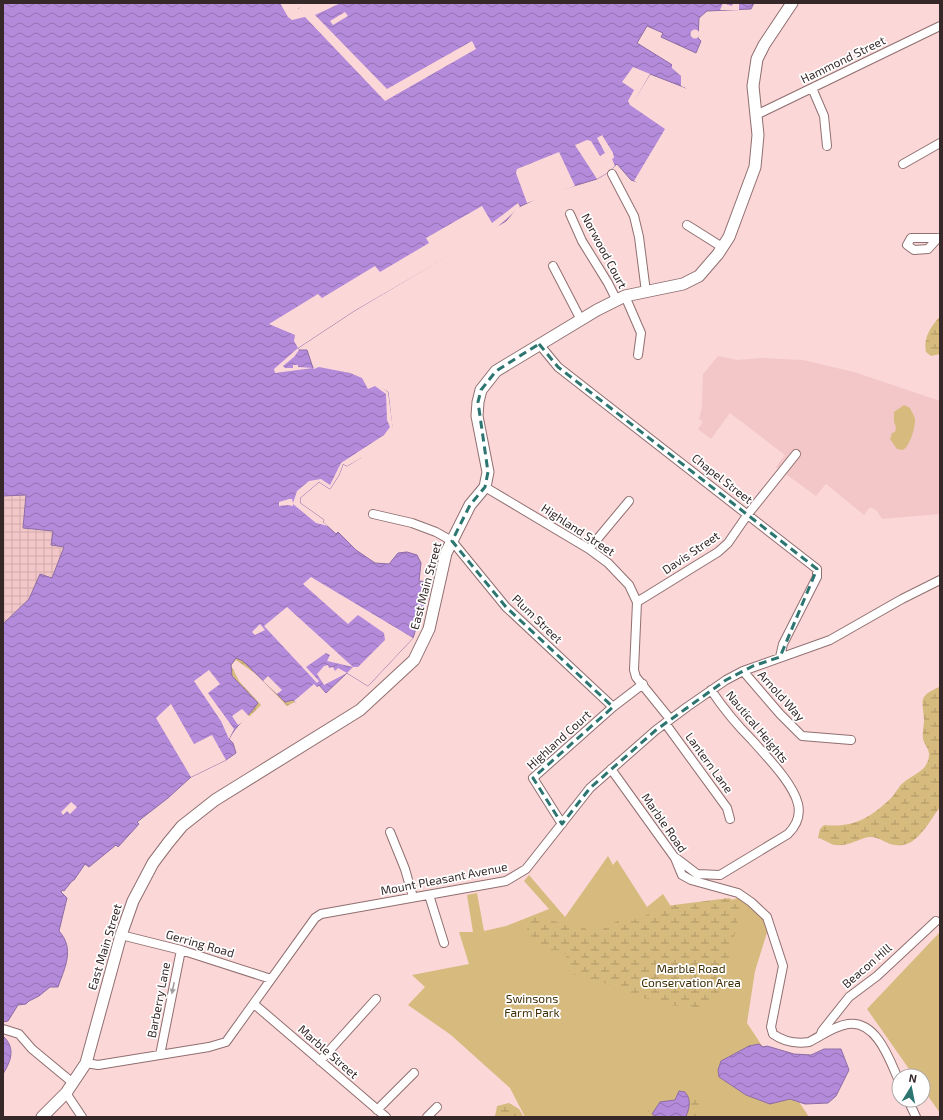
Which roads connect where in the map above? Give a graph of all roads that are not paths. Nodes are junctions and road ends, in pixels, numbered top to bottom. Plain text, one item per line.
1 (792, 3) edge
2 (940, 26) edge
3 (812, 88) junction
4 (756, 115) junction
5 (940, 143) edge
6 (827, 146) dead end
7 (903, 164) dead end
8 (612, 174) dead end
9 (570, 214) dead end
10 (687, 225) dead end
11 (722, 247) junction
12 (553, 266) dead end
13 (646, 292) junction
14 (621, 298) junction
15 (581, 320) junction
16 (539, 344) junction
17 (638, 356) dead end
18 (796, 454) dead end
19 (485, 486) junction
20 (629, 501) dead end
21 (373, 514) dead end
22 (748, 514) junction
23 (452, 541) junction
24 (589, 549) junction
25 (940, 580) edge
26 (637, 602) junction
27 (780, 657) junction
28 (743, 671) junction
29 (643, 684) junction
30 (711, 690) junction
31 (613, 707) junction
32 (668, 721) junction
33 (851, 740) dead end
34 (611, 769) junction
35 (730, 819) dead end
36 (562, 824) junction
37 (390, 832) dead end
38 (675, 858) junction
39 (429, 895) junction
40 (413, 898) junction
41 (936, 921) dead end
42 (121, 935) junction
43 (444, 943) dead end
44 (181, 950) junction
45 (271, 979) junction
46 (376, 999) dead end
47 (254, 1004) junction
48 (3, 1029) edge
49 (820, 1036) junction
50 (160, 1055) junction
51 (320, 1061) junction
52 (86, 1063) junction
53 (893, 1068) edge
54 (414, 1073) dead end
55 (73, 1083) junction
56 (66, 1093) junction
57 (437, 1107) dead end
58 (377, 1110) junction
59 (42, 1117) edge
60 (82, 1117) edge
61 (386, 1117) edge
62 (427, 1117) edge

1 - 4 main road
2 - 3 street, Hammond Street
3 - 4 street, Hammond Street
3 - 6 street
4 - 11 main road
5 - 7 street
8 - 13 street
9 - 14 street, Norwood Court
10 - 11 street
11 - 13 main road
12 - 15 street
13 - 14 main road
14 - 15 main road
14 - 17 street, Norwood Court
15 - 16 main road
16 - 19 main road
16 - 22 street, Chapel Street
18 - 22 street, Davis Street
19 - 23 main road, East Main Street
19 - 24 street, Highland Street
20 - 24 street
21 - 23 street
22 - 26 street, Davis Street
22 - 27 street, Chapel Street
23 - 31 street, Plum Street
23 - 42 main road, East Main Street
24 - 26 street, Highland Street
25 - 27 street, Mount Pleasant Avenue
26 - 29 street, Highland Street
27 - 28 street, Mount Pleasant Avenue
28 - 30 street, Mount Pleasant Avenue
28 - 33 street, Arnold Way
29 - 31 street, Highland Court
29 - 32 street, Highland Street
30 - 32 street, Mount Pleasant Avenue
30 - 38 street, Nautical Heights
31 - 36 street, Highland Court
32 - 34 street, Mount Pleasant Avenue
32 - 35 street, Lantern Lane
34 - 36 street, Mount Pleasant Avenue
34 - 38 street, Marble Road
36 - 39 street, Mount Pleasant Avenue
37 - 40 street
38 - 49 street, Marble Road
39 - 40 street, Mount Pleasant Avenue
39 - 43 street
40 - 45 street, Mount Pleasant Avenue
41 - 49 street, Beacon Hill
42 - 44 street, Gerring Road
42 - 52 main road, East Main Street
44 - 45 street, Gerring Road
44 -> 50 street, Barberry Lane
45 - 47 street, Mount Pleasant Avenue
46 - 51 street
47 - 50 street, Mount Pleasant Avenue
47 - 51 street, Marble Street
48 - 55 street
49 - 53 street, Marble Road
50 - 52 street, Mount Pleasant Avenue
51 - 58 street, Marble Street
52 - 55 main road, East Main Street
54 - 58 street
55 - 56 main road, East Main Street
56 - 59 main road, East Main Street
56 - 60 street
57 - 62 street
58 - 61 street, Marble Street

